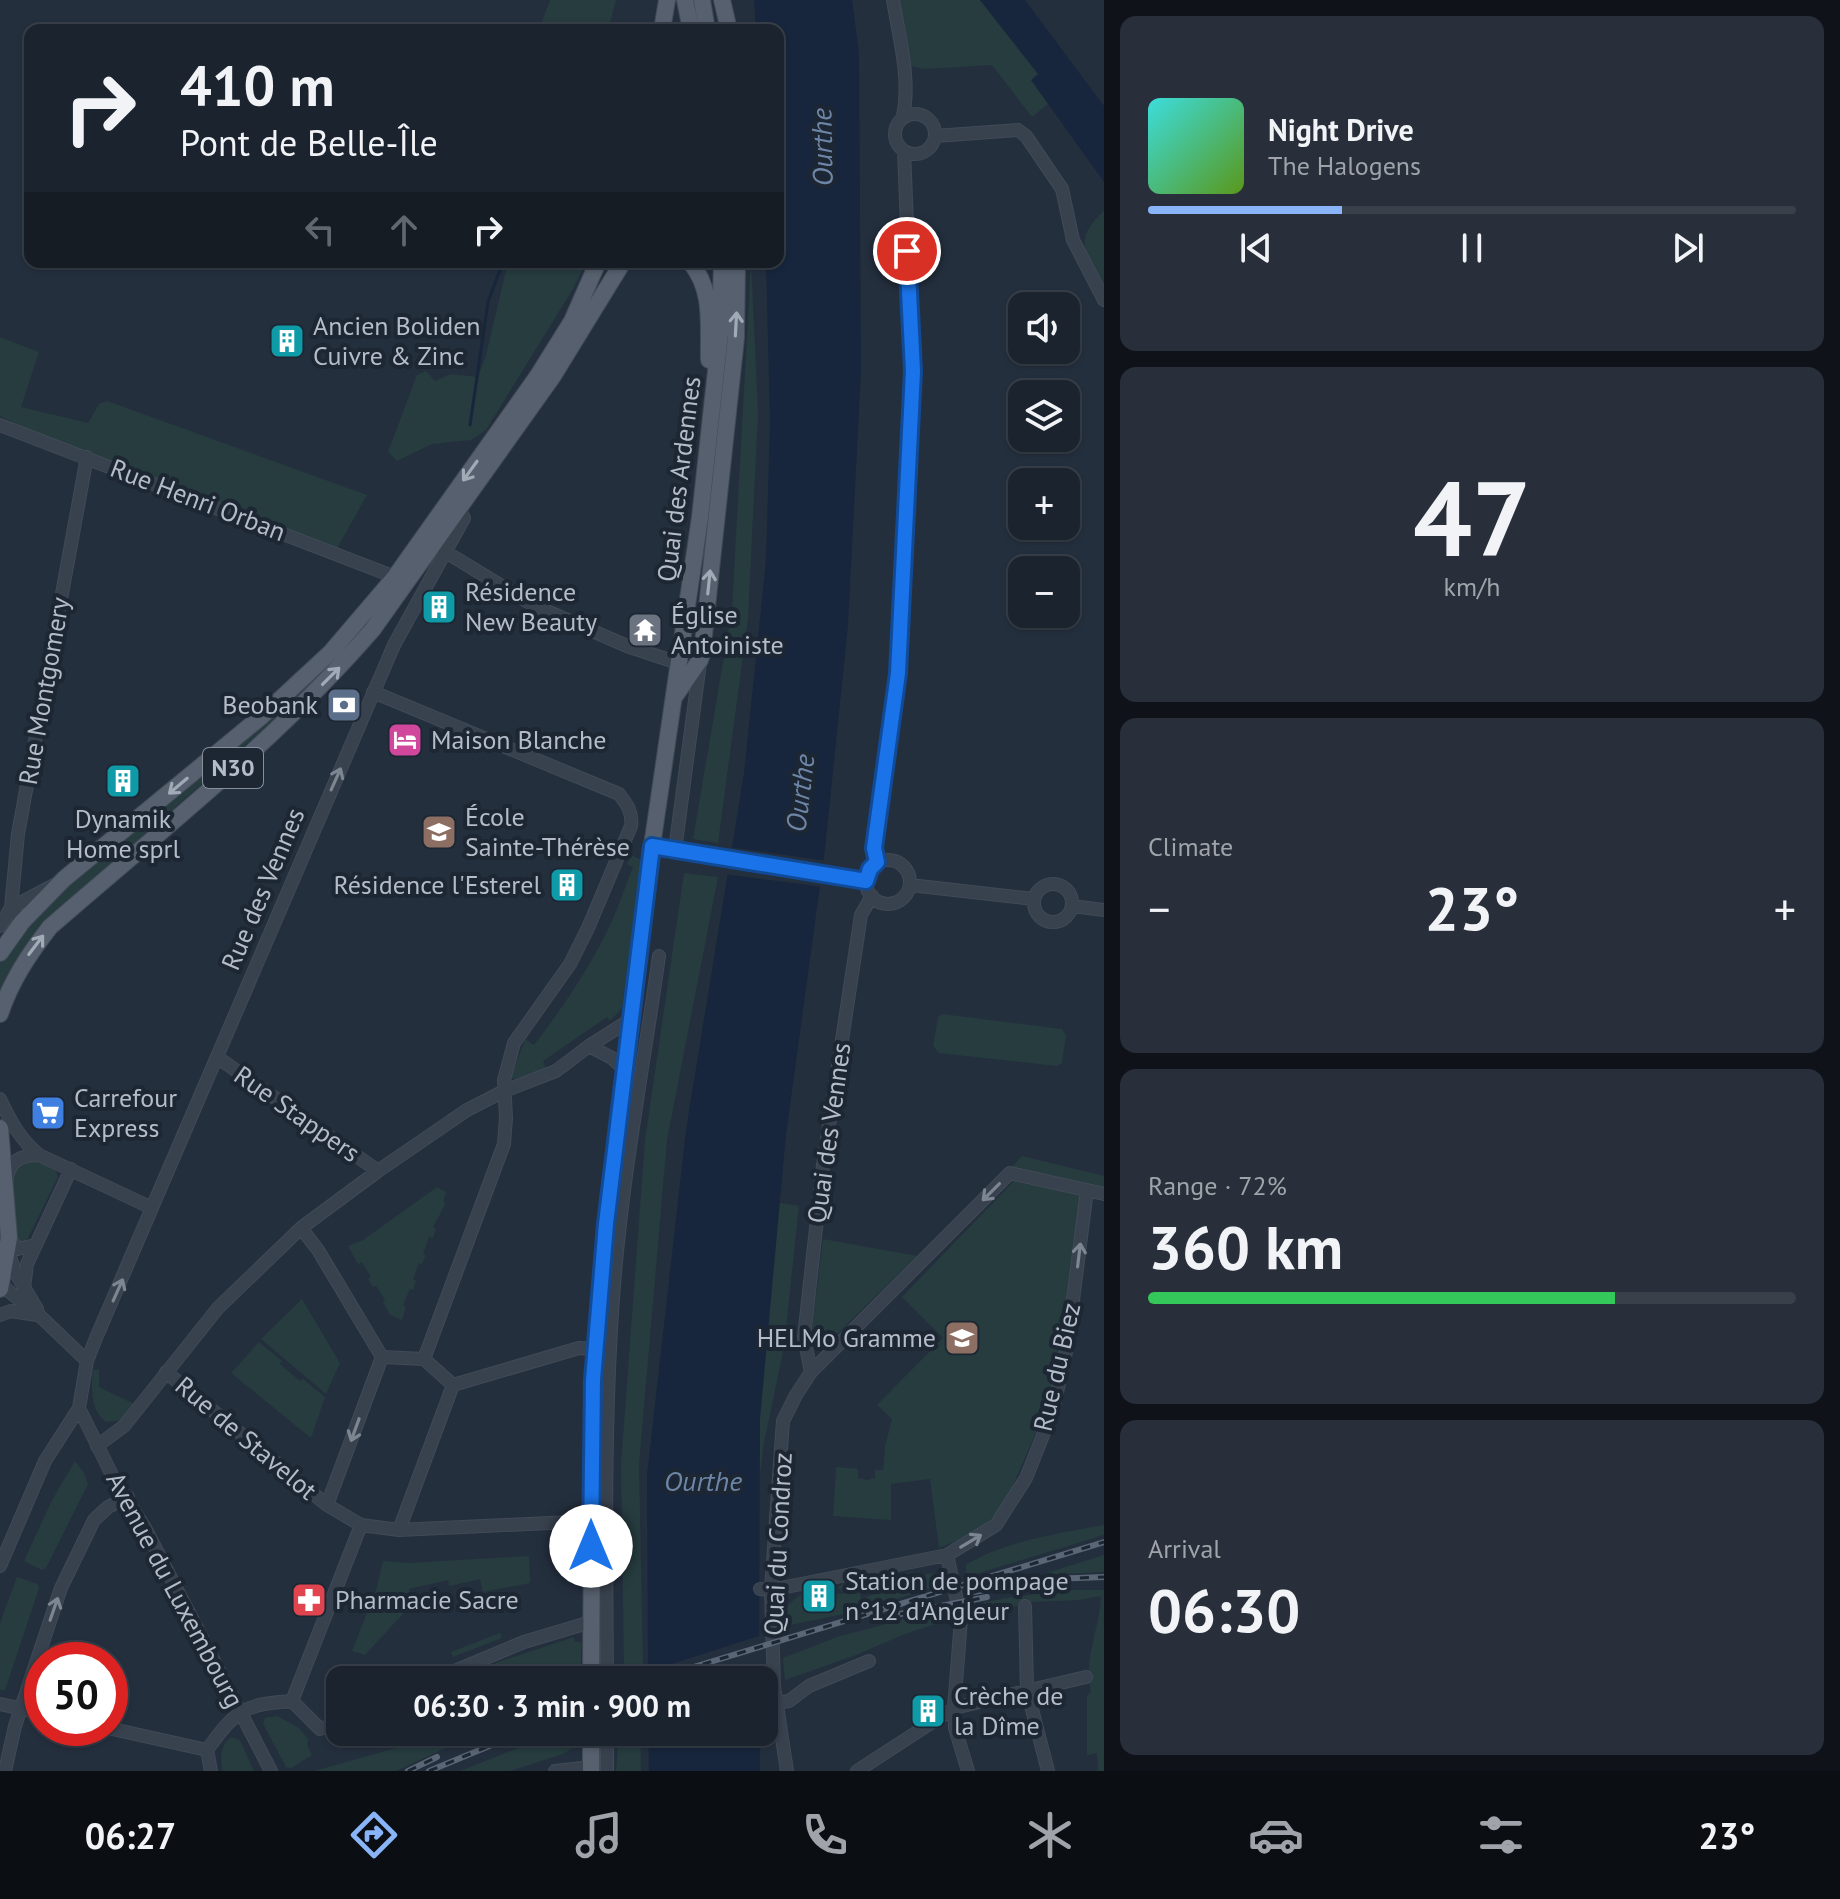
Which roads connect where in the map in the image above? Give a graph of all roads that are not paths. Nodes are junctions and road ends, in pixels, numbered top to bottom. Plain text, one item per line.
1 (667, 0) edge
2 (685, 0) edge
3 (702, 0) edge
4 (710, 0) edge
5 (722, 0) edge
6 (729, 0) edge
7 (893, 0) edge
8 (663, 24) edge
9 (690, 24) edge
10 (706, 24) edge
11 (713, 24) edge
12 (728, 24) edge
13 (729, 24) edge
14 (903, 117) junction
15 (935, 136) junction
16 (904, 151) junction
17 (595, 268) edge
18 (619, 268) edge
19 (694, 268) edge
20 (722, 268) edge
21 (737, 268) edge
22 (1104, 300) edge
23 (0, 425) edge
24 (710, 434) junction
25 (87, 457) junction
26 (460, 511) junction
27 (444, 551) junction
28 (395, 577) junction
29 (700, 660) junction
30 (678, 663) junction
31 (373, 692) junction
32 (672, 701) junction
33 (652, 846) junction
34 (675, 850) junction
35 (877, 862) junction
36 (64, 879) junction
37 (866, 881) junction
38 (910, 885) junction
39 (872, 896) junction
40 (1033, 899) junction
41 (1072, 906) junction
42 (11, 908) junction
43 (1104, 910) edge
44 (22, 922) junction
45 (0, 926) edge
46 (0, 953) edge
47 (659, 956) dead end
48 (0, 1014) edge
49 (630, 1020) junction
50 (589, 1046) junction
51 (217, 1057) junction
52 (624, 1069) junction
53 (504, 1091) junction
54 (0, 1099) edge
55 (0, 1128) edge
56 (39, 1155) junction
57 (2, 1161) edge
58 (71, 1169) junction
59 (378, 1171) junction
60 (5, 1184) junction
61 (1087, 1190) junction
62 (1104, 1194) edge
63 (152, 1208) junction
64 (301, 1228) junction
65 (35, 1245) junction
66 (5, 1247) edge
67 (0, 1286) edge
68 (24, 1288) junction
69 (0, 1315) edge
70 (40, 1316) junction
71 (595, 1349) junction
72 (382, 1357) junction
73 (424, 1359) junction
74 (87, 1361) junction
75 (166, 1372) junction
76 (811, 1372) junction
77 (453, 1385) junction
78 (79, 1408) junction
79 (97, 1446) junction
80 (128, 1497) junction
81 (327, 1505) junction
82 (591, 1521) junction
83 (361, 1525) junction
84 (399, 1530) junction
85 (947, 1555) junction
86 (0, 1566) edge
87 (766, 1589) junction
88 (1025, 1606) dead end
89 (591, 1622) junction
90 (869, 1661) dead end
91 (467, 1666) edge
92 (591, 1666) edge
93 (607, 1666) edge
94 (773, 1666) edge
95 (1086, 1677) dead end
96 (1027, 1690) junction
97 (292, 1701) junction
98 (778, 1703) edge
99 (0, 1704) edge
100 (954, 1708) junction
101 (21, 1709) junction
102 (24, 1710) edge
103 (241, 1713) junction
104 (778, 1715) edge
105 (326, 1728) edge
106 (128, 1732) edge
107 (593, 1746) edge
108 (603, 1746) edge
109 (207, 1750) junction
110 (597, 1770) edge
111 (5, 1771) edge
112 (211, 1771) edge
113 (271, 1771) edge
114 (555, 1771) edge
115 (787, 1771) edge
116 (857, 1771) edge
117 (968, 1771) edge
118 (1048, 1771) edge

1 - 8 main road
2 - 9 main road
3 - 10 main road
4 - 11 main road
5 - 12 main road
6 - 13 main road
7 - 14 street
14 - 15 street
14 - 16 street
15 - 16 street
15 - 22 street
16 - 35 street
17 -> 28 main road, N30
18 - 26 main road, Rue des Vennes / N30
19 - 24 main road
20 - 24 main road, Quai des Ardennes
29 -> 21 main road, Quai des Ardennes
23 - 25 street, Rue Henri Orban
24 - 30 main road, Quai des Ardennes
25 - 28 street, Rue Henri Orban
25 - 42 street, Rue Montgomery
26 - 27 street, Rue des Vennes
48 -> 26 main road, N30
27 - 30 street
27 - 31 street, Rue des Vennes
28 -> 36 main road, N30
29 - 32 main road, Quai des Ardennes
29 - 34 street, Quai des Ardennes
30 - 32 main road, Quai des Ardennes
51 -> 31 street, Rue des Vennes
31 - 53 street
32 - 33 main road, Quai des Ardennes
33 - 34 street
33 - 49 main road, Quai des Ardennes
34 - 37 street
35 - 37 street
35 - 38 street
36 - 42 street
36 - 44 main road, N30
37 - 39 street
38 - 39 street
38 - 40 street
39 - 76 street, Quai des Vennes
40 - 41 street
40 - 41 street
41 - 43 street
42 - 44 street
42 - 45 street
44 - 46 main road, N30
47 - 93 street
49 - 50 street
49 - 52 main road, Quai des Ardennes
50 - 52 street
50 - 53 street
51 - 59 street, Rue Stappers
51 - 63 street, Rue des Vennes
52 - 71 main road, Quai des Ardennes
53 - 59 street
53 - 73 street
54 - 56 street
55 - 57 main road
56 - 58 street
56 - 60 street
57 - 60 main road
58 - 63 street
58 - 65 street
59 - 64 street
60 - 66 main road
61 - 62 street
61 -> 76 street, Quai du Condroz
85 -> 61 street, Rue du Biez
74 -> 63 street, Rue des Vennes
64 - 72 street
64 - 75 street
65 - 66 street
65 - 68 street
66 - 67 main road
66 - 68 street
67 - 70 street
68 - 70 street
69 - 70 street
70 - 74 street
71 - 77 street
71 - 82 main road, Quai des Ardennes
72 - 73 street
72 -> 81 street
73 - 77 street
74 - 78 street, Rue des Vennes
75 - 79 street
75 - 81 street, Rue de Stavelot
76 - 87 street, Quai du Condroz
77 - 84 street
78 - 79 street, Avenue du Luxembourg
78 - 86 street, Rue des Vennes
79 - 80 street, Avenue du Luxembourg
101 -> 80 street
80 - 103 street, Avenue du Luxembourg
81 - 83 street, Rue de Stavelot
82 - 84 street
82 - 89 main road, Quai des Ardennes
83 - 84 street
83 - 97 street
85 - 87 street, Rue du Biez
85 - 100 street
87 - 94 street, Quai du Condroz
88 - 96 street
89 - 91 street
89 - 92 main road, Quai des Ardennes
90 - 98 street
95 - 96 street
96 - 100 street
96 - 118 street
97 - 103 street
97 - 105 street
99 - 101 street
100 - 116 street
100 - 117 street
101 - 102 street
101 - 111 street
103 - 109 street
103 - 113 street, Avenue du Luxembourg
104 - 115 street, Quai du Condroz
106 - 109 street
107 - 110 main road
108 - 110 street
109 - 112 street
110 - 114 street

